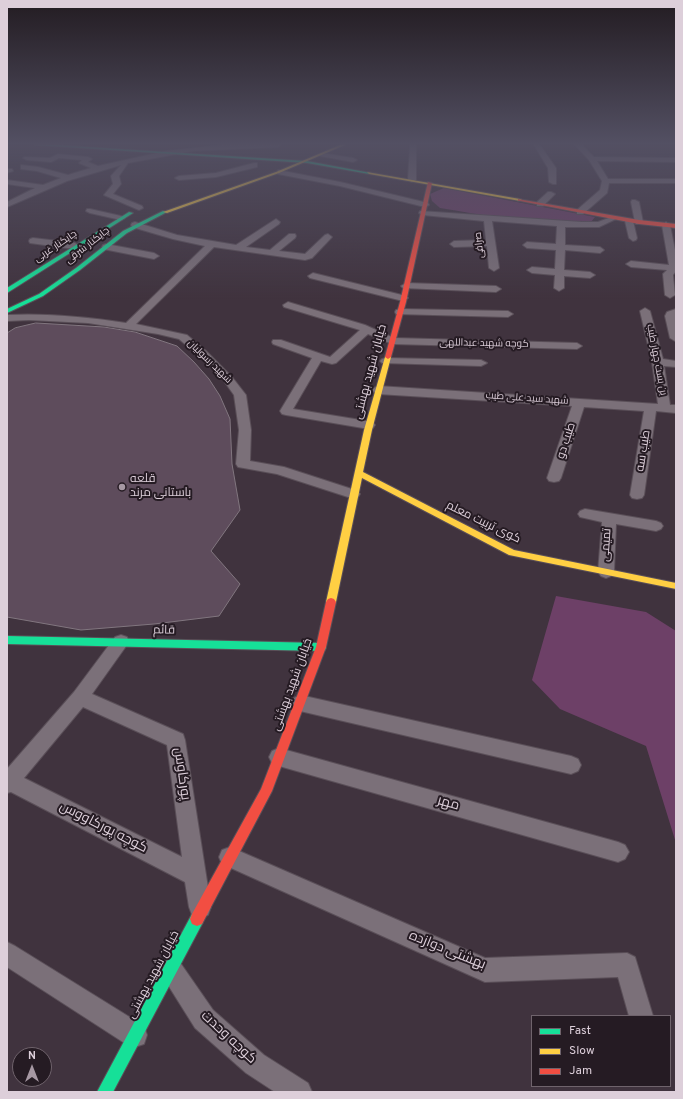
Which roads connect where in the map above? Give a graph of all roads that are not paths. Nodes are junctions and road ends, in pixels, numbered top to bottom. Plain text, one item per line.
1 (24, 196) edge
2 (112, 196) edge
3 (211, 196) edge
4 (381, 196) edge
5 (427, 196) edge
6 (500, 196) edge
7 (548, 196) edge
8 (598, 196) edge
9 (635, 202) dead end
10 (540, 204) junction
11 (7, 205) edge
12 (142, 207) joint
13 (424, 209) junction
14 (90, 212) dead end
15 (580, 212) junction
16 (121, 218) junction
17 (614, 218) junction
18 (488, 219) junction
19 (628, 221) junction
20 (276, 222) dead end
21 (639, 222) junction
22 (561, 224) junction
23 (135, 225) junction
24 (666, 225) junction
25 (676, 226) edge
26 (292, 236) dead end
27 (328, 238) dead end
28 (633, 238) dead end
29 (33, 241) dead end
30 (491, 243) junction
31 (212, 244) junction
32 (454, 244) dead end
33 (527, 245) dead end
34 (75, 246) junction
35 (106, 247) junction
36 (561, 247) junction
37 (238, 248) junction
38 (600, 250) dead end
39 (272, 253) junction
40 (154, 256) dead end
41 (632, 264) dead end
42 (494, 268) dead end
43 (674, 268) junction
44 (532, 270) dead end
45 (560, 272) junction
46 (590, 274) dead end
47 (313, 276) dead end
48 (12, 285) edge
49 (406, 286) junction
50 (559, 288) dead end
51 (496, 289) dead end
52 (7, 291) edge
53 (670, 295) dead end
54 (404, 298) junction
55 (288, 305) dead end
56 (7, 311) edge
57 (645, 311) dead end
58 (400, 312) junction
59 (676, 312) edge
60 (508, 314) dead end
61 (7, 318) edge
62 (129, 326) junction
63 (366, 330) junction
64 (653, 337) junction
65 (676, 338) edge
66 (277, 342) dead end
67 (392, 342) junction
68 (577, 346) dead end
69 (318, 356) junction
70 (386, 361) junction
71 (658, 362) junction
72 (481, 363) dead end
73 (676, 364) edge
74 (378, 390) junction
75 (579, 403) junction
76 (650, 408) junction
77 (671, 409) edge
78 (369, 424) junction
79 (358, 473) junction
80 (554, 478) dead end
81 (353, 494) junction
82 (637, 495) dead end
83 (585, 514) dead end
84 (609, 518) junction
85 (656, 526) dead end
86 (606, 572) junction
87 (676, 586) edge
88 (7, 640) edge
89 (121, 642) junction
90 (321, 647) junction
91 (80, 696) junction
92 (300, 703) junction
93 (278, 757) junction
94 (571, 764) dead end
95 (8, 782) edge
96 (618, 852) dead end
97 (230, 857) junction
98 (196, 874) junction
99 (201, 912) junction
100 (7, 954) edge
101 (171, 969) junction
102 (641, 1015) edge
103 (135, 1035) junction
104 (105, 1092) edge
105 (299, 1092) edge

1 - 11 street
2 - 12 street
3 - 23 street, چایکنار شرقی
4 - 13 street
5 - 13 street, خیابان شهید بهشتی
6 - 10 street
7 - 10 street
8 - 15 street
9 - 21 street
10 - 15 street
12 - 16 street, چایکنار غربی
13 - 18 street
13 - 49 street, خیابان شهید بهشتی
14 - 16 street
15 - 17 street
16 - 34 street, چایکنار غربی
17 - 19 street
17 - 22 street
18 - 22 street
18 - 30 street, صرافی
19 - 21 street
19 - 28 street
20 - 37 street
21 - 24 street
22 - 36 street
23 - 31 street
23 - 35 street, چایکنار شرقی
24 - 25 street
24 - 43 street
26 - 39 street
27 - 39 street
29 - 34 street
30 - 32 street
30 - 42 street, صرافی
31 - 37 street
31 - 62 street
33 - 36 street
34 - 48 street, چایکنار غربی
35 - 40 street
35 - 56 street, چایکنار شرقی
36 - 38 street
36 - 45 street
37 - 39 street
41 - 43 street
43 - 53 street
44 - 45 street
45 - 46 street
45 - 50 street
47 - 54 street
48 - 52 street, چایکنار غربی
49 - 51 street
49 - 54 street, خیابان شهید بهشتی
54 - 58 street, خیابان شهید بهشتی
55 - 63 street
57 - 64 street, بن بست چهار طیب
58 - 60 street
58 - 67 street, خیابان شهید بهشتی
59 - 65 street
61 - 62 street, شهید رسولیان
62 - 81 street, شهید رسولیان
63 - 67 street
63 - 69 street
64 - 65 street
64 - 71 street, بن بست چهار طیب
66 - 69 street
67 - 68 street, کوچه شهید عبداللهی
67 - 70 street, خیابان شهید بهشتی
69 - 78 street
70 - 72 street
70 - 74 street, خیابان شهید بهشتی
71 - 73 street
71 - 77 street, بن بست چهار طیب
74 - 75 street, شهید سید علی طیب
74 - 78 street, خیابان شهید بهشتی
75 - 76 street, شهید سید علی طیب
75 - 80 street, طیب دو
76 - 77 street, شهید سید علی طیب
76 - 82 street, طیب سه
78 - 79 street, خیابان شهید بهشتی
79 - 81 street, خیابان شهید بهشتی
79 - 86 street, کوی تربیت معلم
81 - 90 street, خیابان شهید بهشتی
83 - 84 street
84 - 85 street
84 - 86 street, تمیمی
86 - 87 street, کوی تربیت معلم
88 - 89 street, قائم
89 - 90 street, قائم
89 - 91 street
90 - 92 street, خیابان شهید بهشتی
91 - 95 street
91 - 98 street, پورکاوس
92 - 93 street, خیابان شهید بهشتی
92 - 94 street
93 - 96 street, مهر
93 - 97 street, خیابان شهید بهشتی
95 - 98 street, کوچه پورکاووس
97 - 99 street, خیابان شهید بهشتی
97 - 102 street, بهشتی دوازده
98 - 99 street, پورکاوس
99 - 101 street, خیابان شهید بهشتی
100 - 103 street
101 - 103 street, خیابان شهید بهشتی
101 - 105 street, کوچه وحدت
103 - 104 street, خیابان شهید بهشتی

